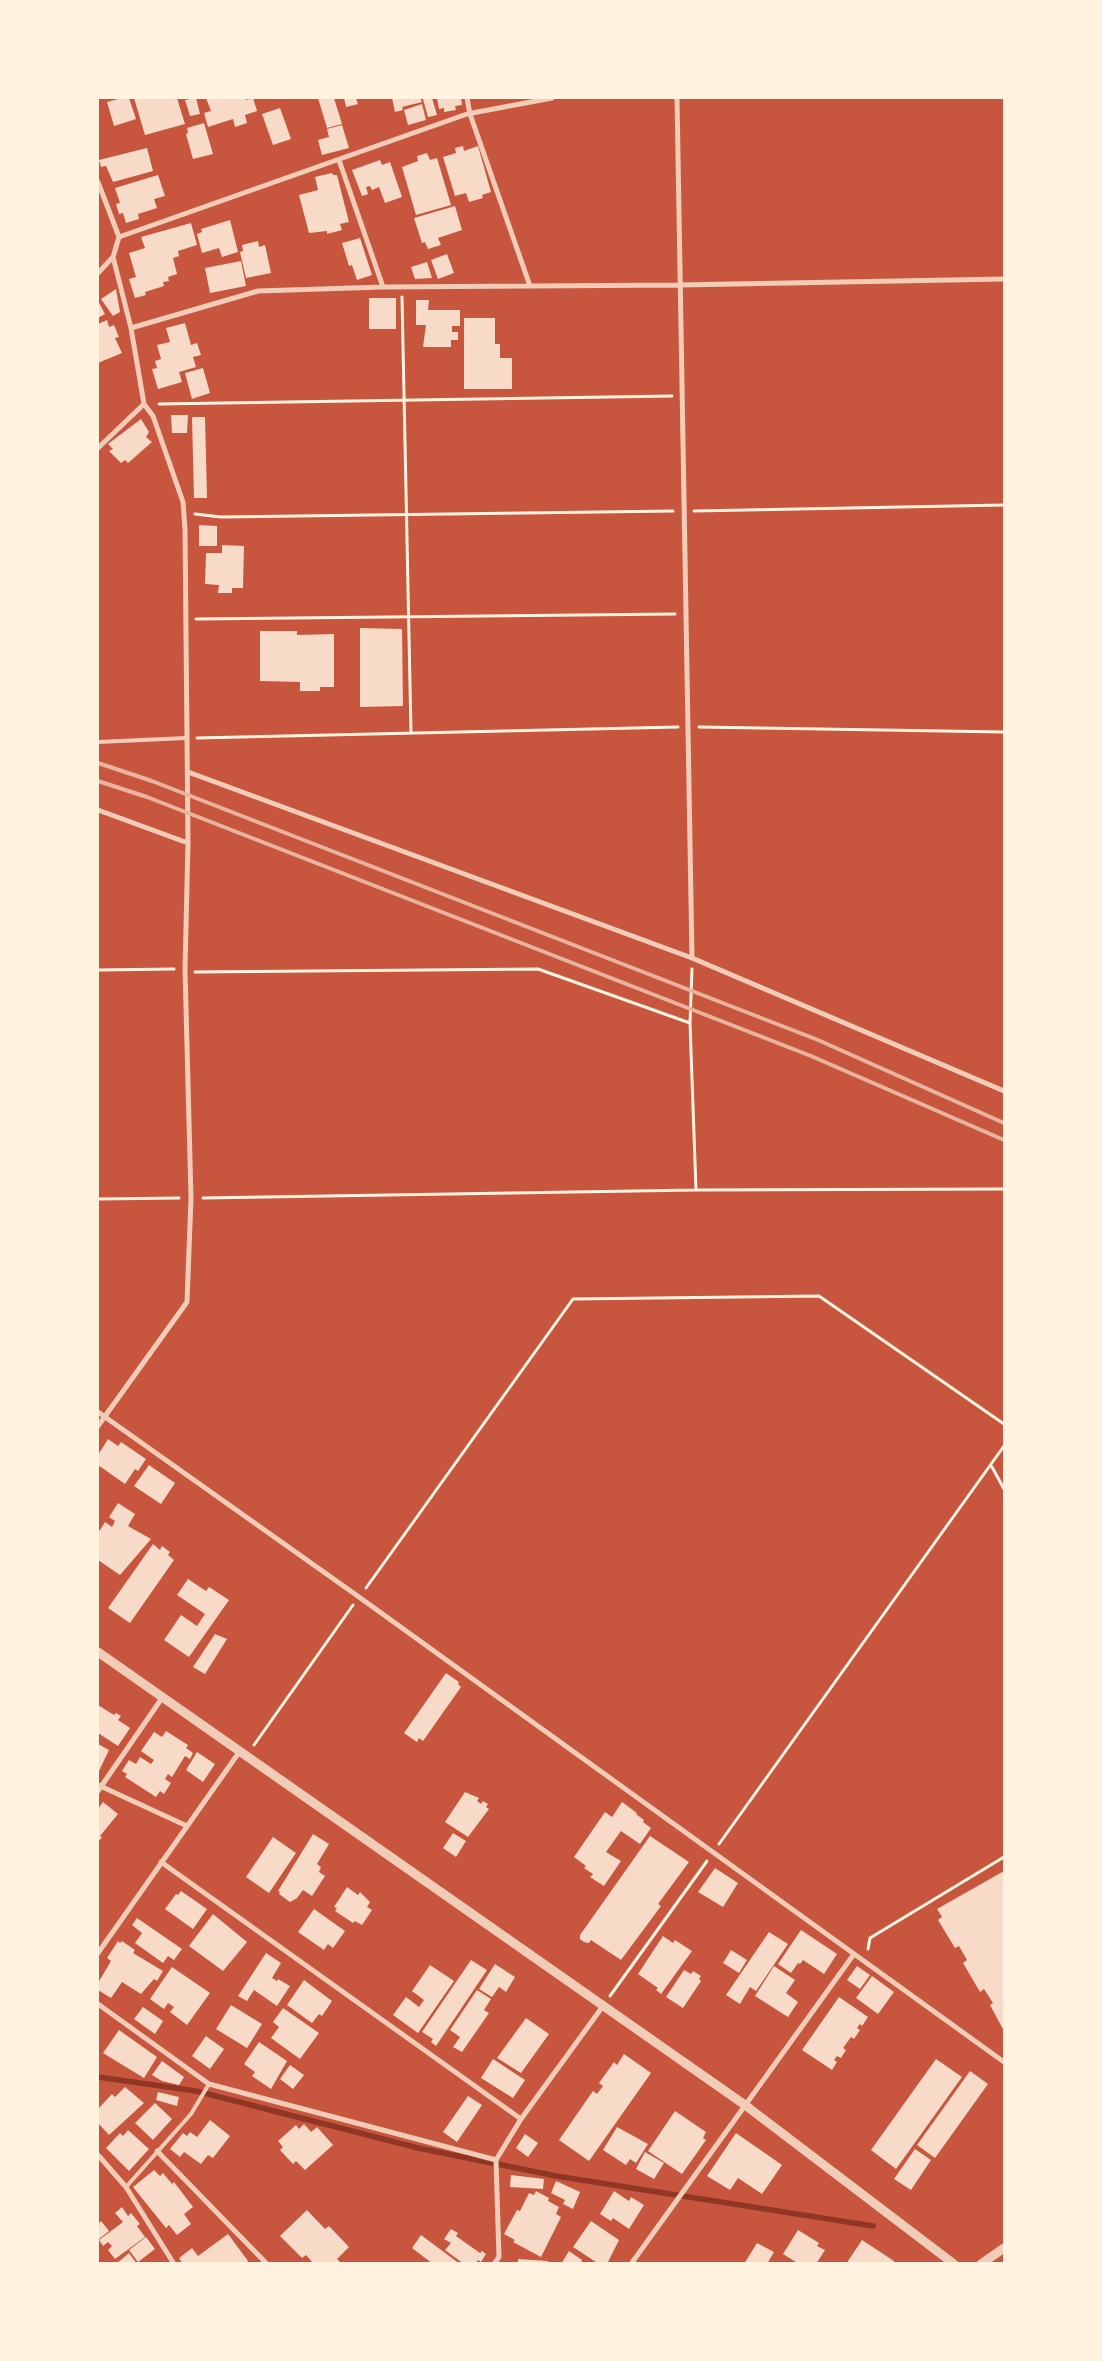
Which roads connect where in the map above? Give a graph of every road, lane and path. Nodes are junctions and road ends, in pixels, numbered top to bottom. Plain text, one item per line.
1 (467, 98) edge
2 (552, 98) edge
3 (677, 98) edge
4 (470, 114) junction
5 (338, 160) junction
6 (98, 182) edge
7 (119, 237) junction
8 (113, 257) junction
9 (98, 273) edge
10 (1004, 279) edge
11 (679, 285) junction
12 (530, 286) junction
13 (383, 287) junction
14 (402, 287) junction
15 (131, 328) junction
16 (682, 396) junction
17 (405, 400) junction
18 (145, 405) junction
19 (98, 448) edge
20 (1004, 505) edge
21 (684, 511) junction
22 (184, 513) junction
23 (407, 515) junction
24 (686, 614) junction
25 (409, 617) junction
26 (186, 619) junction
27 (688, 727) junction
28 (1004, 732) edge
29 (411, 733) junction
30 (186, 738) junction
31 (98, 742) edge
32 (188, 772) junction
33 (98, 810) edge
34 (188, 842) junction
35 (692, 958) junction
36 (185, 969) junction
37 (98, 970) edge
38 (690, 1023) junction
39 (1004, 1091) edge
40 (1004, 1189) edge
41 (696, 1190) junction
42 (191, 1198) junction
43 (98, 1199) edge
44 (98, 1412) edge
45 (104, 1417) junction
46 (1004, 1424) edge
47 (98, 1426) edge
48 (1004, 1446) edge
49 (992, 1467) junction
50 (1004, 1489) edge
51 (359, 1598) junction
52 (98, 1652) edge
53 (162, 1698) junction
54 (243, 1754) junction
55 (99, 1788) edge
56 (187, 1826) junction
57 (712, 1853) junction
58 (1004, 1857) edge
59 (161, 1862) junction
60 (98, 1953) edge
61 (854, 1954) junction
62 (865, 1962) junction
63 (98, 2004) edge
64 (602, 2006) junction
65 (1004, 2062) edge
66 (209, 2084) junction
67 (745, 2105) junction
68 (521, 2118) junction
69 (157, 2151) junction
70 (98, 2155) edge
71 (496, 2160) junction
72 (126, 2187) junction
73 (1004, 2248) edge
74 (631, 2263) edge
75 (174, 2264) edge
76 (267, 2264) edge
77 (494, 2264) edge
78 (954, 2264) edge
79 (981, 2264) edge

1 - 4 street
2 - 4 street
3 - 11 street
4 - 5 street
4 - 12 street
5 - 7 street
5 - 13 street
6 - 7 street
7 - 8 street
8 - 9 street
8 - 15 street
10 - 11 street
11 - 12 street
11 - 16 street
12 - 14 street
13 - 14 street
13 - 15 street
14 - 17 path
15 - 18 street
16 - 17 path
16 - 21 street
17 - 18 path
17 - 23 path
18 - 19 street
18 - 22 street
20 - 21 path
21 - 23 path
21 - 24 street
22 - 23 path
22 - 26 street
23 - 25 path
24 - 25 path
24 - 27 street
25 - 26 path
25 - 29 path
26 - 30 street
27 - 28 path
27 - 29 path
27 - 35 street
29 - 30 path
30 - 31 lane
30 - 32 street
32 - 34 street
32 - 35 street
33 - 34 street
34 - 36 street
35 - 38 path
35 - 39 street
36 - 37 path
36 - 38 path
36 - 42 street
38 - 41 path
40 - 41 path
41 - 42 path
42 - 43 path
42 - 45 street
44 - 45 street
45 - 47 street
45 - 51 street
46 - 51 path
48 - 49 path
49 - 50 path
49 - 57 path
51 - 54 path
51 - 57 street
52 - 53 street
53 - 54 street
53 - 55 street
54 - 56 street
54 - 64 street
55 - 56 street
56 - 59 street
57 - 61 street
57 - 64 path
58 - 62 path
59 - 60 street
59 - 68 street
61 - 62 street
61 - 67 street
62 - 65 street
63 - 66 street
64 - 67 street
64 - 68 street
66 - 69 lane
66 - 71 street
67 - 74 street
67 - 78 street
68 - 71 street
69 - 72 lane
69 - 76 street
70 - 72 street
71 - 77 street
72 - 75 street
73 - 79 street

